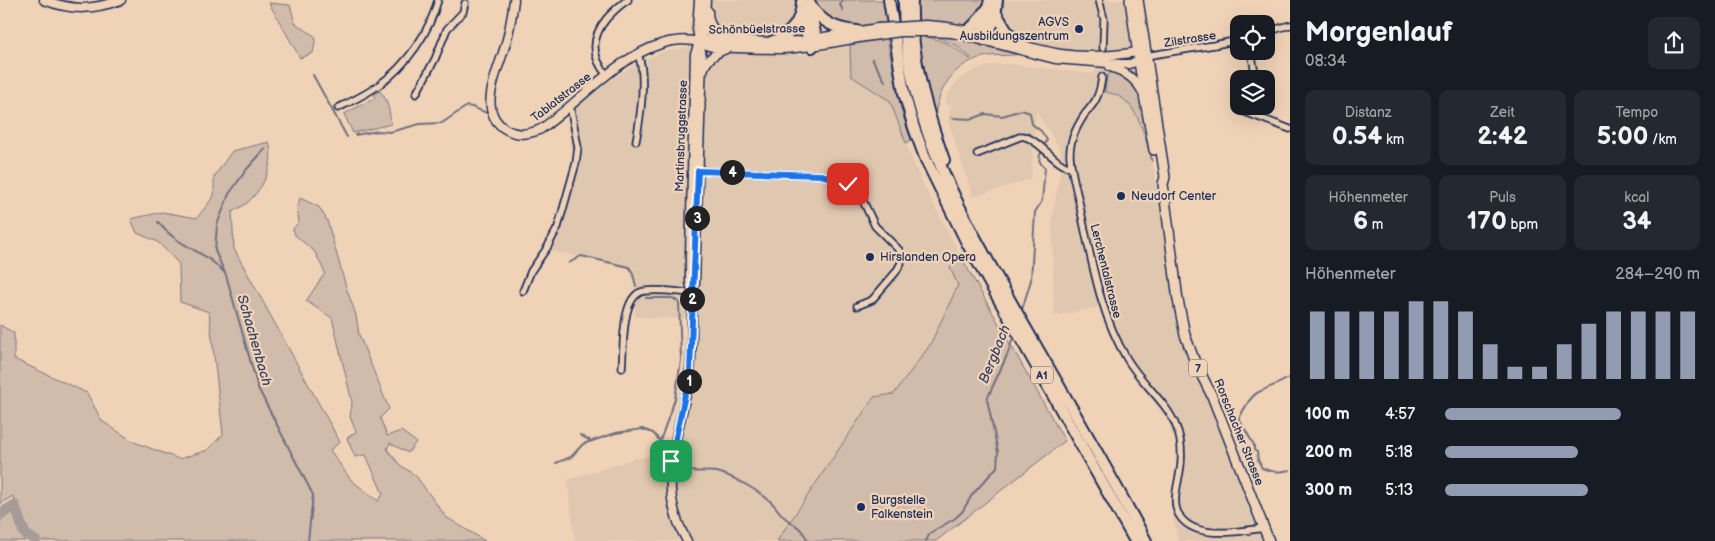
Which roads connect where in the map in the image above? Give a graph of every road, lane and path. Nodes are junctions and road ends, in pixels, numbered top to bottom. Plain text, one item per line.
1 (44, 0) edge
2 (121, 0) edge
3 (438, 0) edge
4 (514, 0) edge
5 (628, 0) edge
6 (699, 0) edge
7 (707, 0) edge
8 (889, 0) edge
9 (896, 0) edge
10 (904, 0) edge
11 (912, 0) edge
12 (990, 0) edge
13 (996, 0) edge
14 (1099, 0) edge
15 (1130, 0) edge
16 (1138, 0) edge
17 (806, 2) edge
18 (465, 3) dead end
19 (996, 14) junction
20 (1290, 25) edge
21 (926, 28) junction
22 (1275, 29) edge
23 (969, 30) junction
24 (857, 31) junction
25 (878, 31) junction
26 (985, 36) junction
27 (699, 42) junction
28 (770, 42) junction
29 (812, 42) junction
30 (1230, 42) edge
31 (1018, 43) junction
32 (731, 44) junction
33 (1103, 48) tunnel mouth
34 (638, 55) junction
35 (1141, 56) junction
36 (898, 62) junction
37 (1101, 64) junction
38 (607, 75) junction
39 (1102, 77) tunnel mouth
40 (701, 83) junction
41 (416, 94) dead end
42 (1144, 95) junction
43 (570, 105) junction
44 (338, 108) dead end
45 (1253, 115) edge
46 (1290, 129) edge
47 (636, 141) dead end
48 (976, 154) dead end
49 (1072, 168) junction
50 (696, 172) junction
51 (1163, 184) junction
52 (964, 218) junction
53 (523, 290) dead end
54 (692, 291) junction
55 (857, 306) dead end
56 (622, 368) dead end
57 (1264, 528) junction
58 (687, 541) edge
59 (1136, 541) edge
60 (1146, 541) edge
61 (1269, 541) edge

1 - 2 main road
3 - 44 street
4 - 43 main road, Tablatstrasse
5 - 38 street
6 - 27 main road, Martinsbruggstrasse
7 - 27 main road, Martinsbruggstrasse
7 - 32 main road, Martinsbruggstrasse
8 - 36 highway, A1
9 - 36 highway, A1
10 - 52 highway, A1
11 - 52 highway, A1
12 - 23 highway
12 - 26 highway
13 - 19 highway
14 - 33 street
15 - 35 main road, Rorschacher Strasse / 7
16 - 35 main road, Rorschacher Strasse / 7
17 - 24 highway
17 - 28 highway
17 - 29 highway
18 - 41 street
19 - 26 highway
19 - 31 highway
20 - 22 street
21 - 23 main road, Schönbüelstrasse
21 - 25 main road, Schönbüelstrasse, bridge
21 - 26 main road, Schönbüelstrasse
23 - 26 main road, Schönbüelstrasse
24 - 25 main road, Schönbüelstrasse
24 - 29 main road, Schönbüelstrasse
25 - 29 main road, Schönbüelstrasse
26 - 31 main road, Schönbüelstrasse
26 - 37 main road, Schönbüelstrasse
27 - 32 main road, Schönbüelstrasse
27 - 34 main road, Tablatstrasse
27 - 40 main road, Martinsbruggstrasse
27 - 50 main road, Martinsbruggstrasse
28 - 29 main road, Schönbüelstrasse
28 - 32 main road, Schönbüelstrasse
29 - 32 main road, Schönbüelstrasse
30 - 35 street, Zilstrasse
31 - 35 main road, Schönbüelstrasse
32 - 40 main road, Martinsbruggstrasse
34 - 38 main road, Tablatstrasse
34 - 47 street
35 - 37 main road, Schönbüelstrasse
35 - 42 main road, Rorschacher Strasse / 7
35 - 51 main road, Rorschacher Strasse / 7
36 - 59 highway, A1
37 - 42 main road
38 - 43 main road, Tablatstrasse
39 - 49 street, Lerchentalstrasse
40 - 50 main road, Martinsbruggstrasse
42 - 51 main road, Rorschacher Strasse / 7
43 - 53 street
45 - 46 street
48 - 49 street
49 - 57 street, Lerchentalstrasse
50 - 54 main road, Martinsbruggstrasse
50 - 55 street
51 - 57 main road, Rorschacher Strasse / 7
52 - 60 highway, A1
54 - 56 street
54 - 58 main road, Martinsbruggstrasse
57 - 61 main road, Rorschacher Strasse / 7

